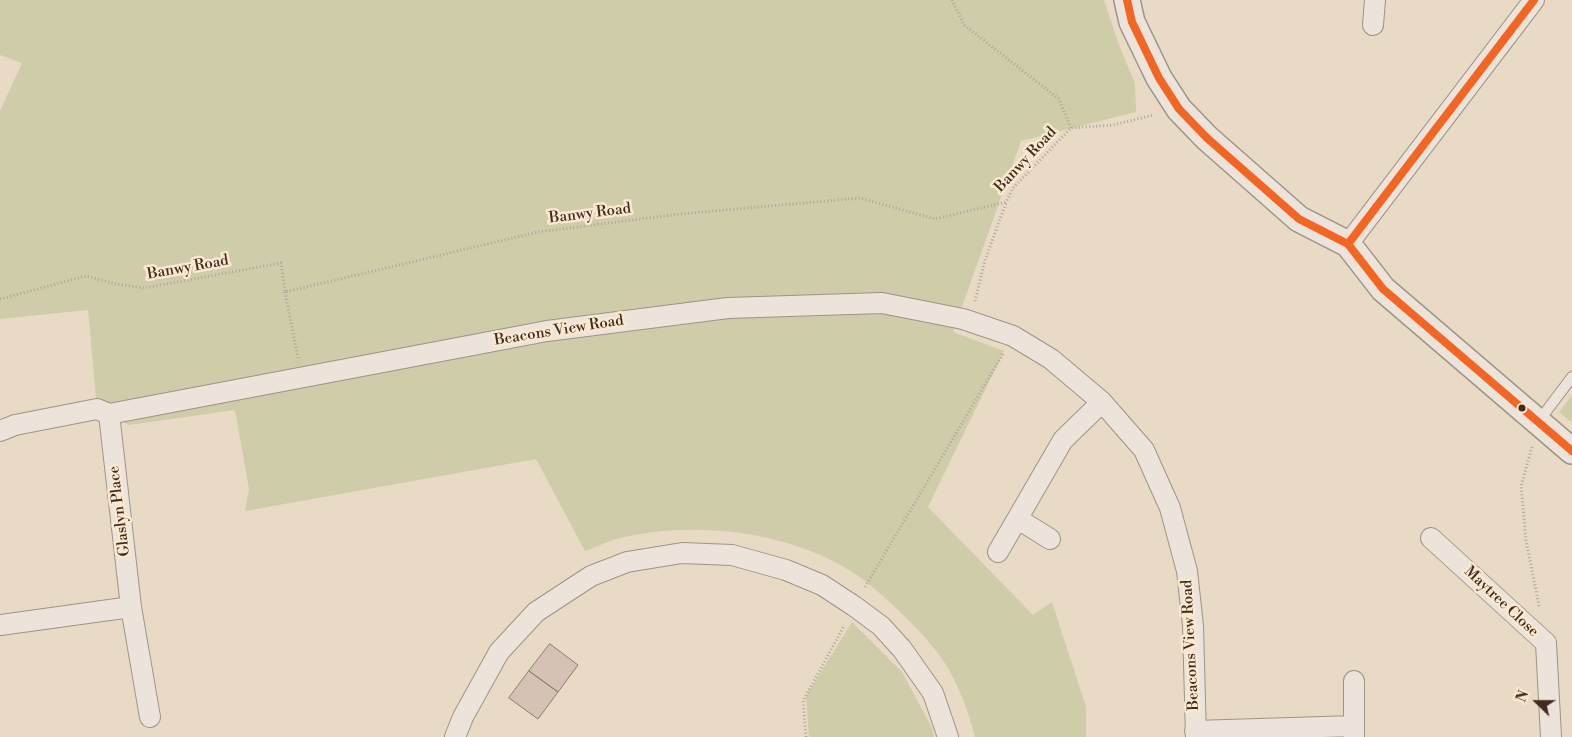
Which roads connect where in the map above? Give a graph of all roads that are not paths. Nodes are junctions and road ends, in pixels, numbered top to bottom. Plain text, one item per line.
1 (1127, 0) edge
2 (1375, 0) edge
3 (1534, 0) edge
4 (1373, 25) dead end
5 (1348, 244) junction
6 (1572, 377) edge
7 (1102, 402) junction
8 (109, 414) junction
9 (1538, 422) junction
10 (0, 431) edge
11 (1572, 451) edge
12 (1018, 519) junction
13 (1431, 538) dead end
14 (1050, 539) dead end
15 (998, 552) dead end
16 (131, 607) junction
17 (0, 625) edge
18 (1354, 681) dead end
19 (150, 717) dead end
20 (1354, 731) edge
21 (1196, 734) edge
22 (455, 737) edge
23 (948, 737) edge
24 (1551, 737) edge

1 - 5 street
2 - 4 street
3 - 5 street
5 - 9 street
6 - 9 lane
7 - 8 street, Beacons View Road
7 - 12 street
7 - 21 street, Beacons View Road
8 - 10 street, Beacons View Road
8 - 16 street, Glaslyn Place
9 - 11 street
12 - 14 street
12 - 15 street
13 - 24 street, Maytree Close
16 - 17 street
16 - 19 street, Glaslyn Place
18 - 20 street, Beacons View Road
20 - 21 street, Beacons View Road
22 - 23 street

